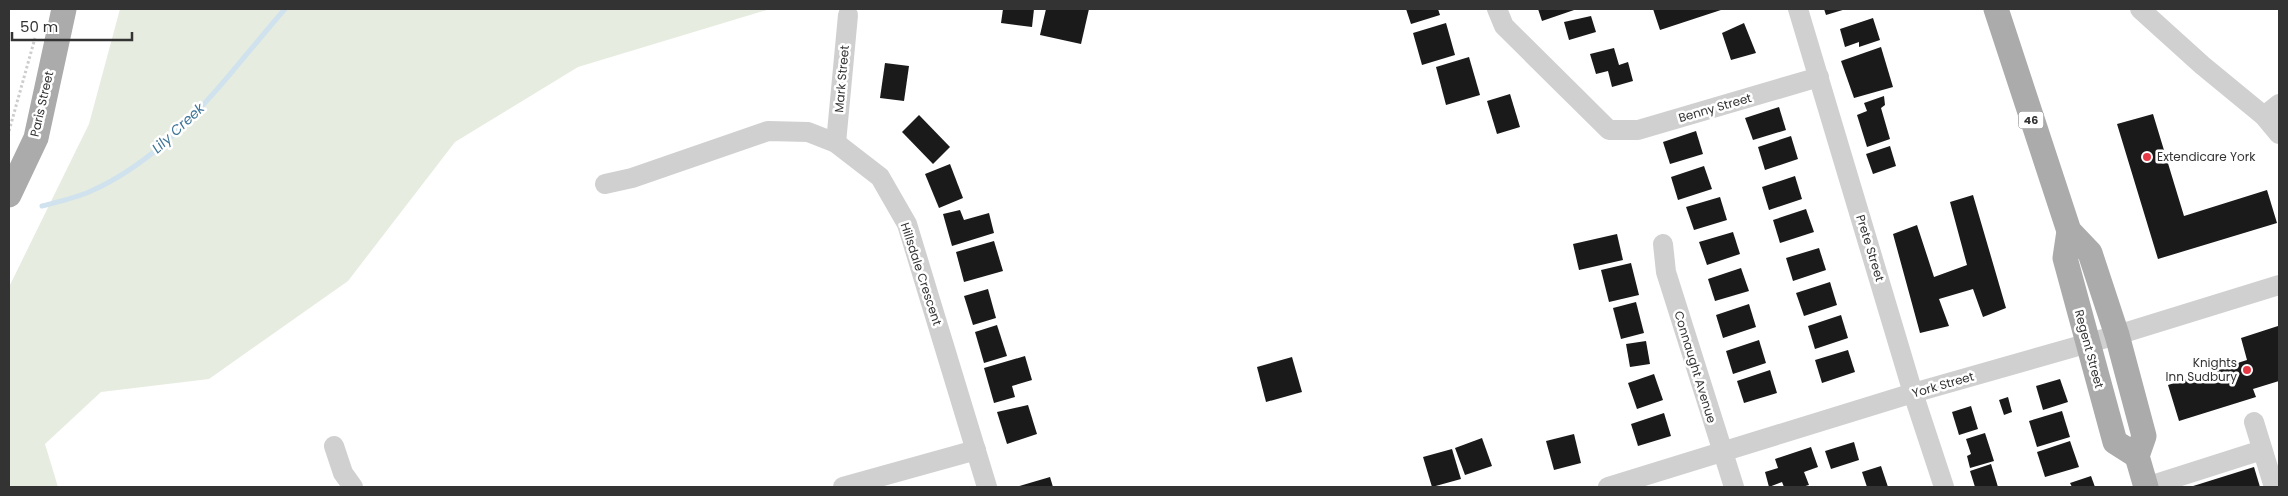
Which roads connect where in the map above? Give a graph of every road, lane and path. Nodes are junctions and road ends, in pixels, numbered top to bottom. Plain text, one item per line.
1 (64, 9) edge
2 (1497, 9) edge
3 (1798, 9) edge
4 (1996, 9) edge
5 (2140, 9) edge
6 (848, 15) dead end
7 (36, 36) dead end
8 (1819, 78) junction
9 (2272, 110) edge
10 (9, 131) edge
11 (2279, 134) edge
12 (836, 143) junction
13 (605, 184) dead end
14 (9, 195) edge
15 (2069, 231) junction
16 (1663, 244) dead end
17 (2279, 285) edge
18 (2117, 336) junction
19 (2088, 344) junction
20 (1913, 393) junction
21 (2254, 422) dead end
22 (334, 446) dead end
23 (976, 450) junction
24 (2262, 450) junction
25 (1722, 453) junction
26 (2136, 456) junction
27 (352, 487) edge
28 (843, 487) edge
29 (987, 487) edge
30 (1608, 487) edge
31 (1734, 487) edge
32 (1944, 487) edge
33 (2146, 487) edge
34 (2274, 487) edge

1 - 14 main road, Paris Street
2 - 8 street, Benny Street
3 - 8 street, Prete Street
4 - 15 main road, Regent Street / 46
5 - 9 street
6 - 12 street, Mark Street
7 - 10 path
8 - 20 street, Prete Street
9 - 11 street
12 - 13 street, Hillsdale Crescent
12 - 23 street, Hillsdale Crescent
15 - 18 main road, Regent Street / 46
15 - 19 main road, Regent Street / 46
16 - 25 street, Connaught Avenue
17 - 18 street, York Street
18 - 19 street, York Street
18 - 26 main road, Regent Street / 46
19 - 20 street, York Street
19 - 26 main road, Regent Street / 46
20 - 25 street, York Street
20 - 32 street, Prete Street
21 - 24 street
22 - 27 street
23 - 28 street
23 - 29 street, Hillsdale Crescent
24 - 33 street
24 - 34 street
25 - 30 street, York Street
25 - 31 street, Connaught Avenue
26 - 33 main road

